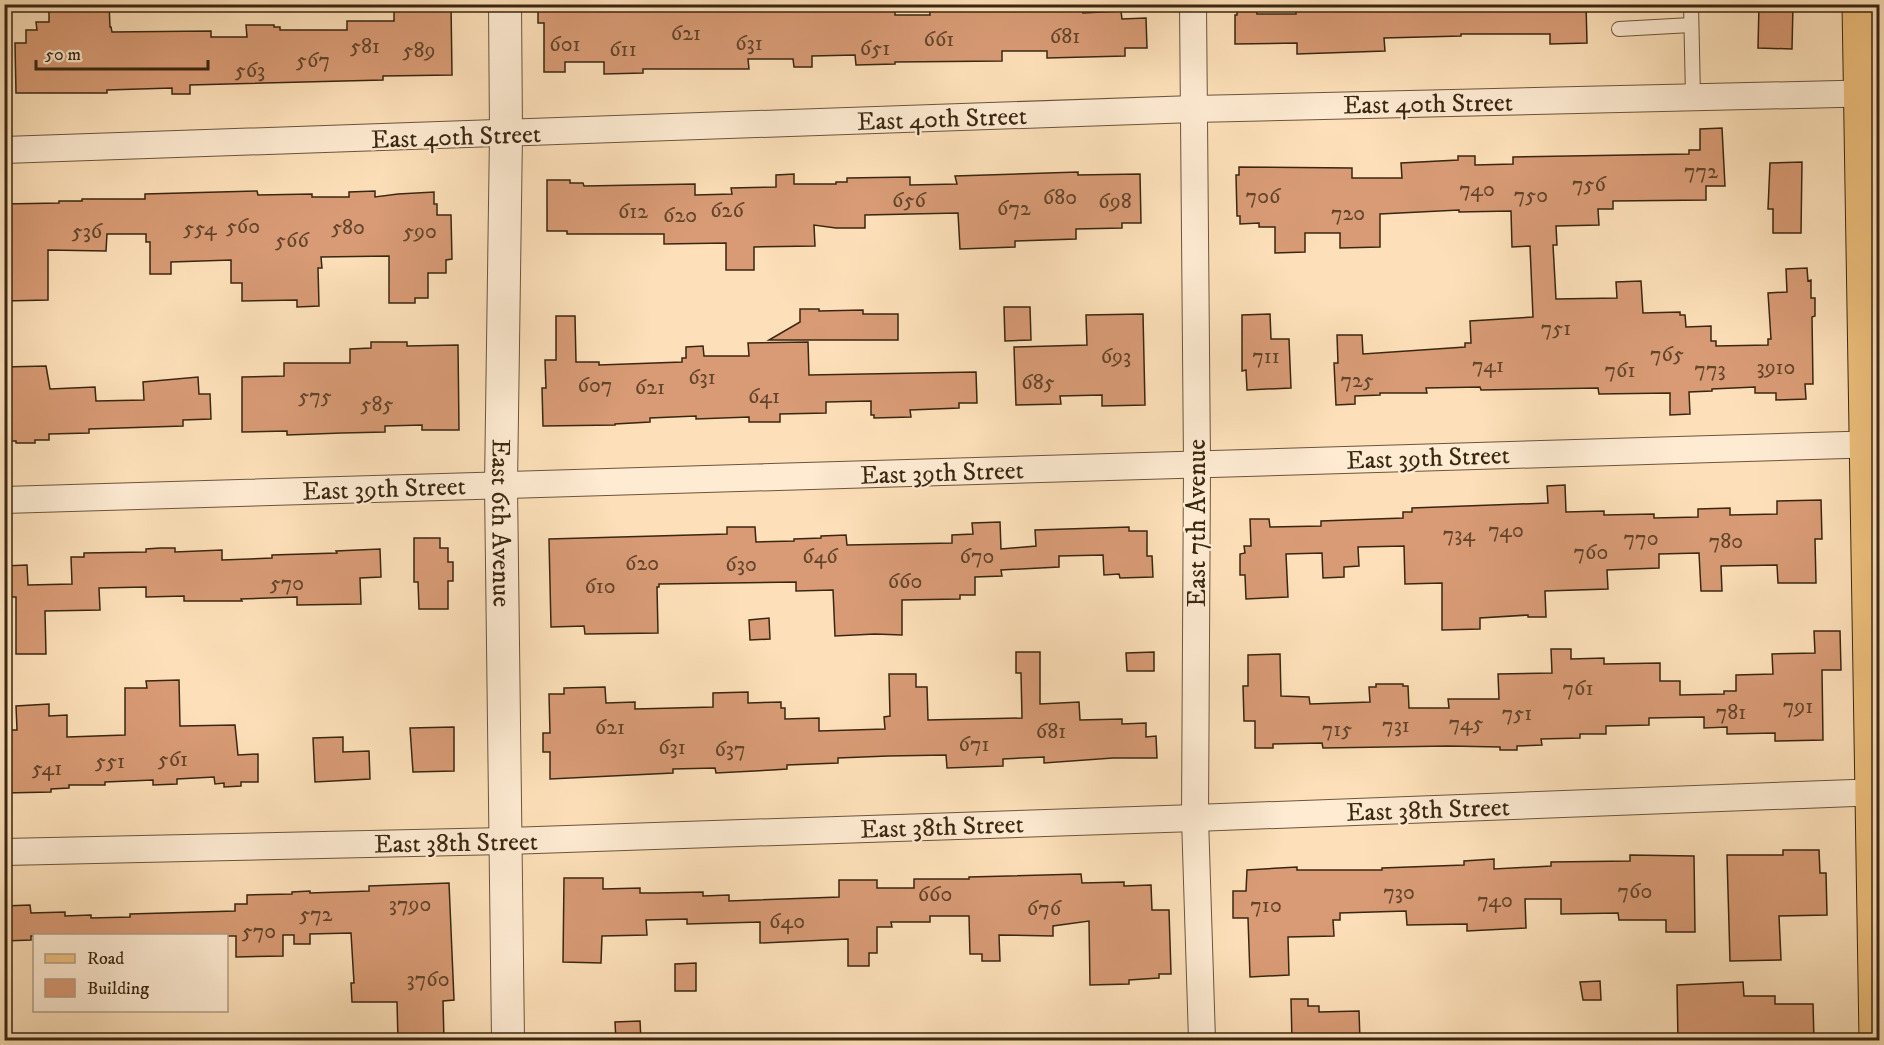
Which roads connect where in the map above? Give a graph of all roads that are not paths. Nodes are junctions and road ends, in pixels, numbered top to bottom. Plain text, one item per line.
1 (505, 4) edge
2 (1193, 4) edge
3 (1691, 4) edge
4 (1859, 4) edge
5 (1691, 26) junction
6 (1619, 29) dead end
7 (1870, 93) edge
8 (1693, 97) junction
9 (1194, 109) junction
10 (506, 134) junction
11 (4, 150) edge
12 (1871, 256) edge
13 (1873, 444) edge
14 (1197, 464) junction
15 (501, 485) junction
16 (4, 500) edge
17 (1875, 792) edge
18 (1195, 818) junction
19 (505, 841) junction
20 (4, 852) edge
21 (508, 1041) edge
22 (1203, 1041) edge
23 (1876, 1041) edge

1 - 10 street, East 6th Avenue
2 - 9 street, East 7th Avenue
3 - 5 lane
4 - 7 main road
5 - 6 lane
5 - 8 lane
7 - 8 street, East 40th Street
7 - 12 main road
8 - 9 street, East 40th Street
9 - 10 street, East 40th Street
9 - 14 street, East 7th Avenue
10 - 11 street, East 40th Street
10 - 15 street, East 6th Avenue
12 - 13 main road
13 - 14 street, East 39th Street
13 - 17 main road
14 - 15 street, East 39th Street
14 - 18 street, East 7th Avenue
15 - 16 street, East 39th Street
15 - 19 street, East 6th Avenue
17 - 18 street, East 38th Street
17 - 23 main road
18 - 19 street, East 38th Street
18 - 22 street, East 7th Avenue
19 - 20 street, East 38th Street
19 - 21 street, East 6th Avenue

